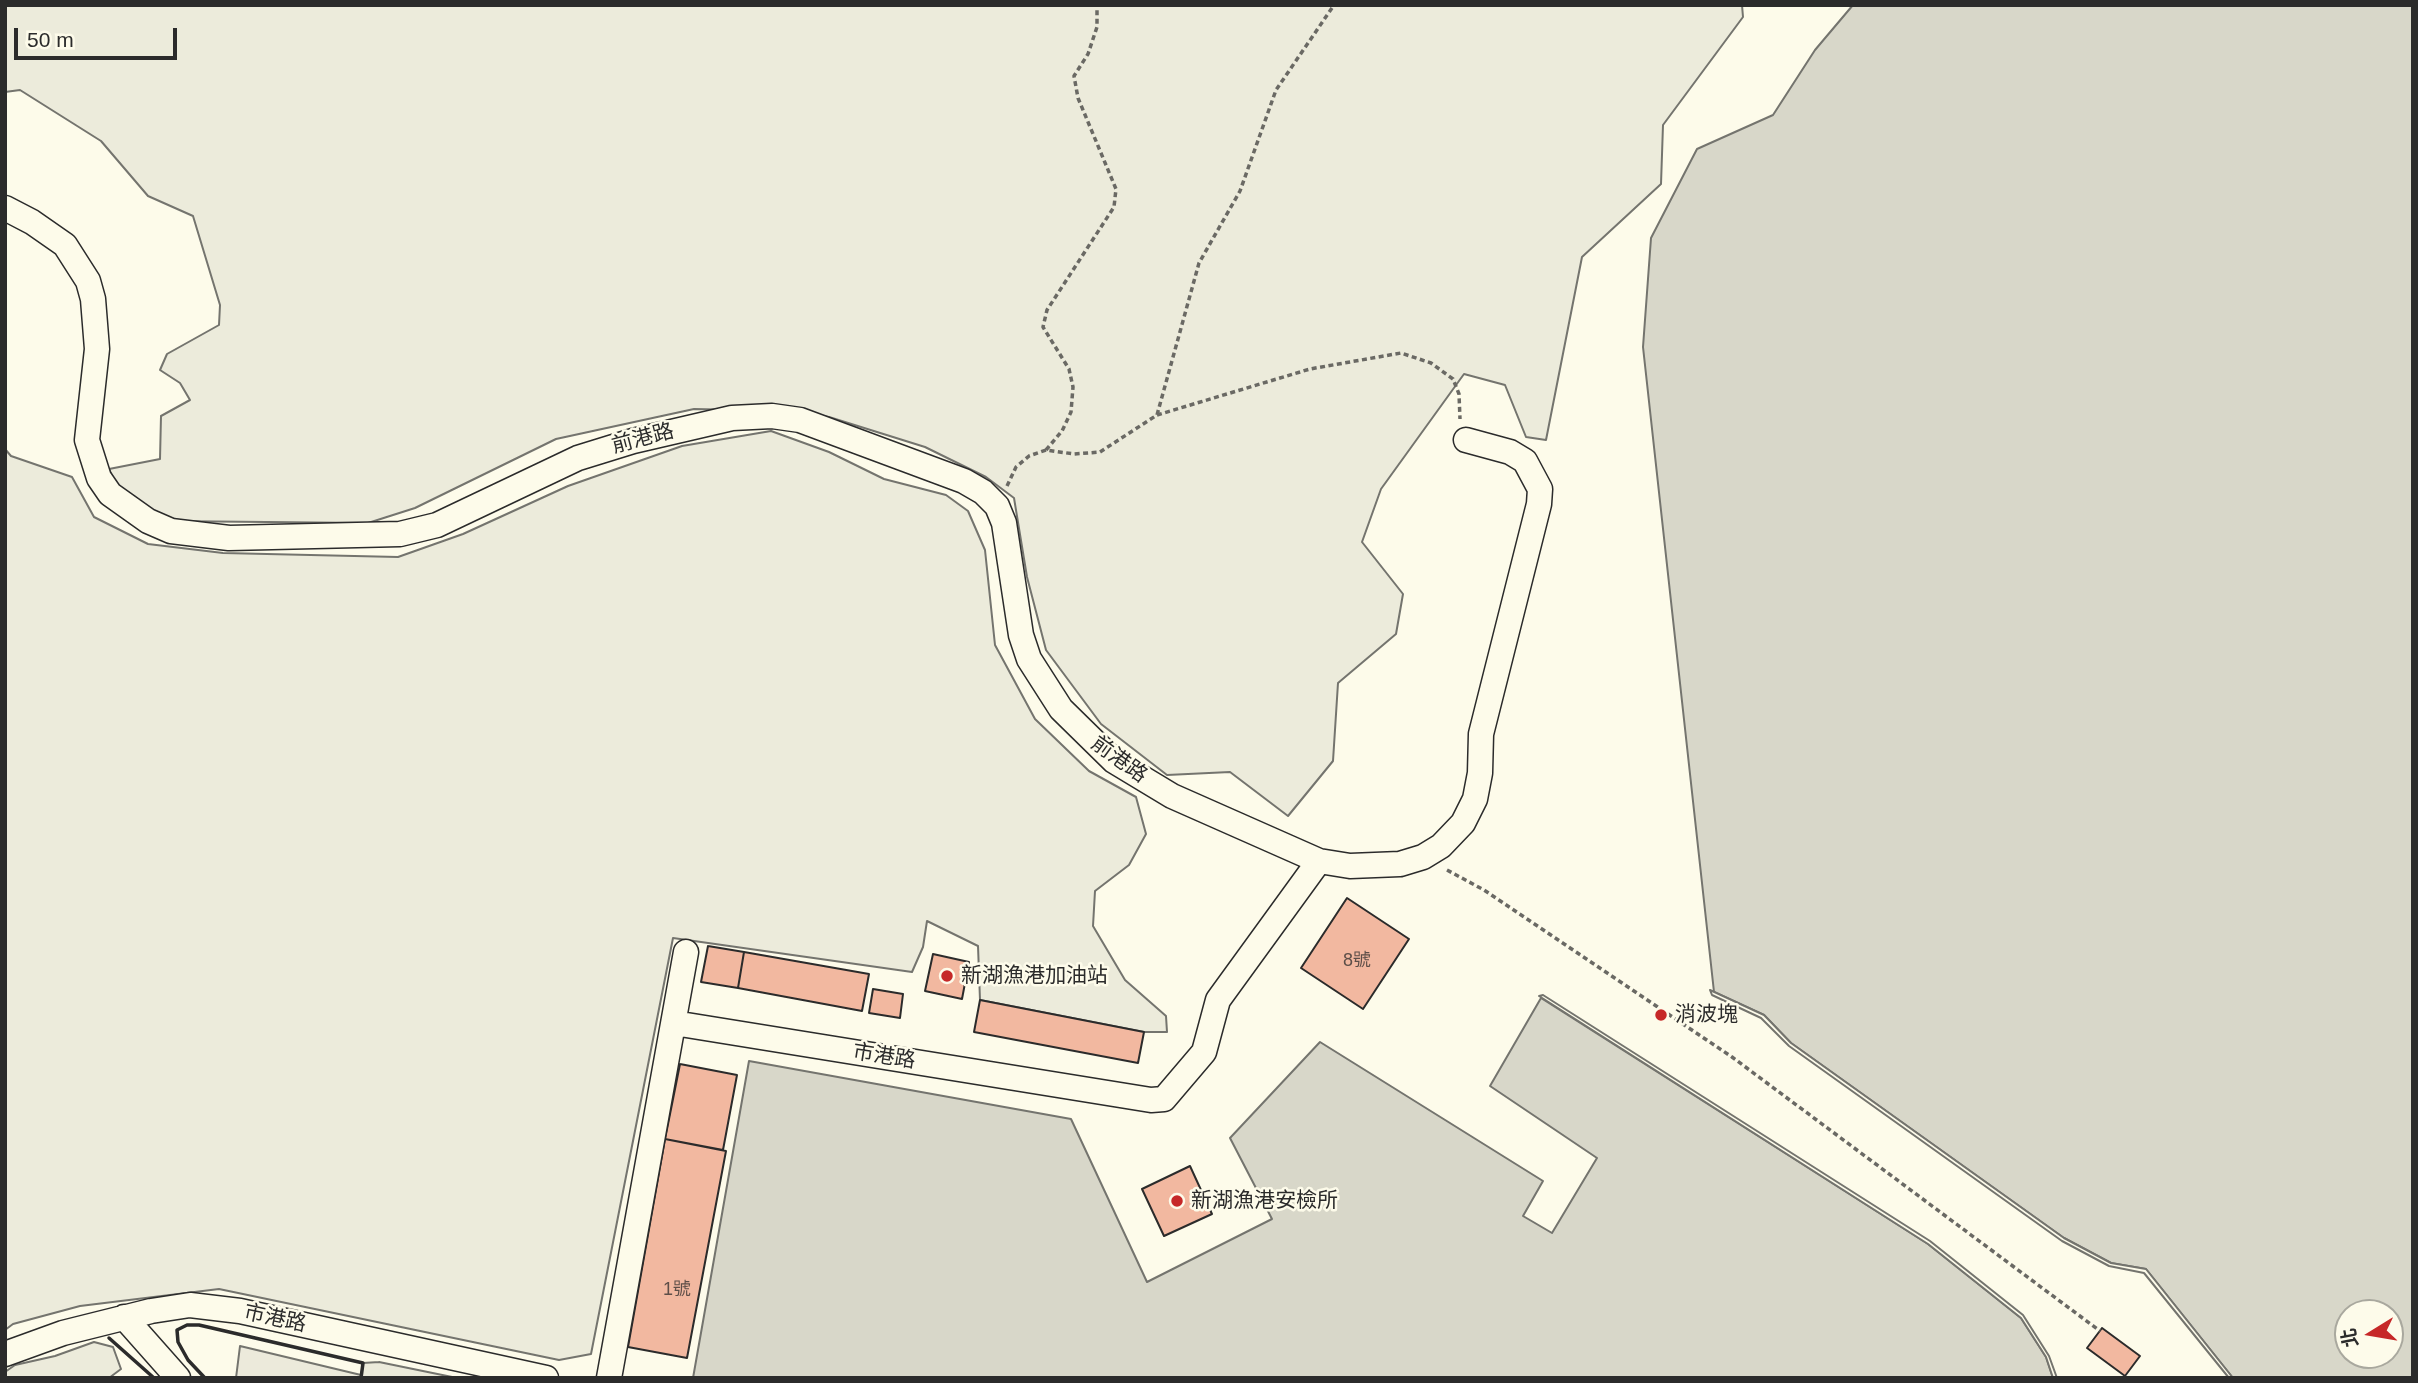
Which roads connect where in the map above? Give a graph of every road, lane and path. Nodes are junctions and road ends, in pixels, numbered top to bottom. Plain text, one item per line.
1 (1097, 5) edge
2 (1334, 5) edge
3 (5, 208) edge
4 (1157, 415) junction
5 (1466, 440) joint
6 (1046, 450) junction
7 (997, 506) junction
8 (1423, 857) junction
9 (1319, 861) junction
10 (686, 952) dead end
11 (674, 1023) junction
12 (124, 1317) junction
13 (2100, 1331) dead end
14 (5, 1354) edge
15 (178, 1378) edge
16 (546, 1378) edge
17 (609, 1378) edge

1 - 6 path
2 - 4 path
3 - 7 street, 前港路
4 - 5 path
4 - 6 path
5 - 8 street
6 - 7 path
7 - 9 street, 前港路
8 - 9 street, 前港路
8 - 13 path
9 - 11 street, 市港路
10 - 11 street
11 - 17 street
12 - 14 street, 市港路
12 - 15 street
12 - 16 street, 市港路

